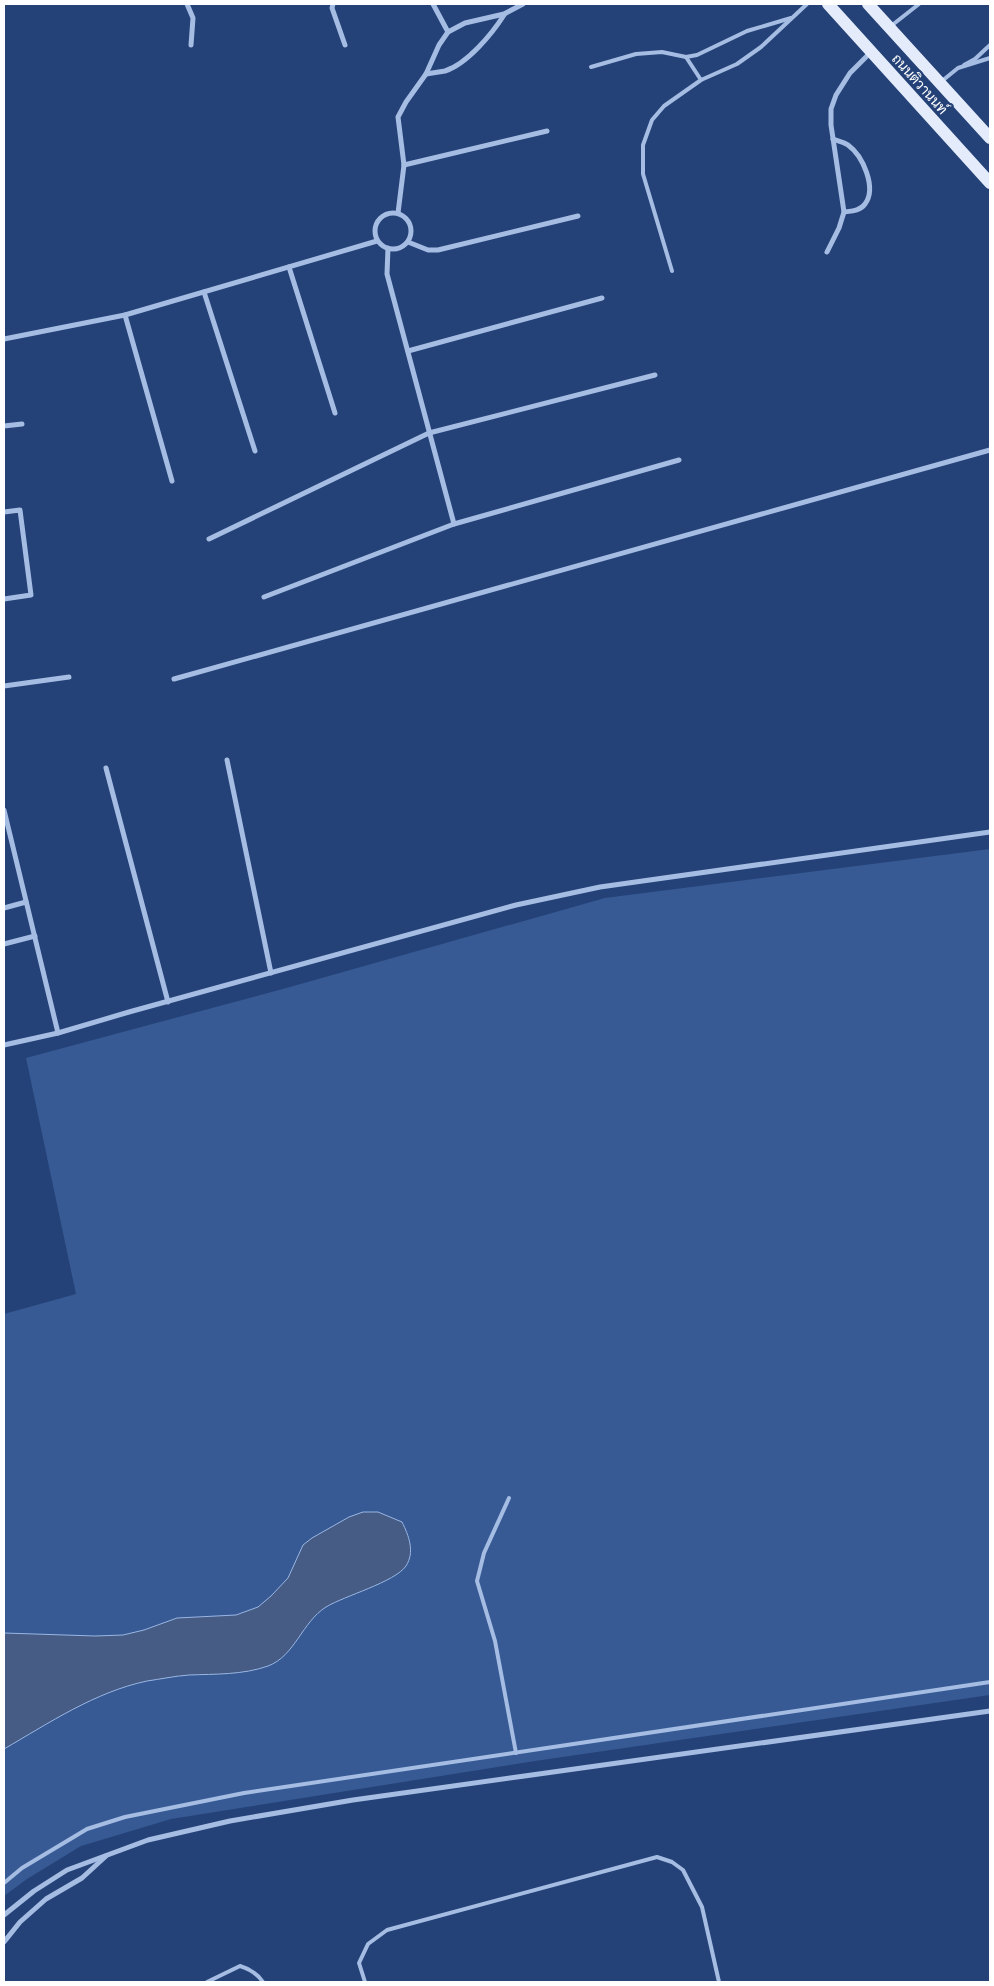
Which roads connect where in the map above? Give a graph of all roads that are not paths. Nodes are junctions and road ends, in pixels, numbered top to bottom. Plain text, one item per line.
1 (187, 4) edge
2 (332, 4) edge
3 (432, 4) edge
4 (523, 4) edge
5 (807, 4) edge
6 (828, 4) edge
7 (868, 4) edge
8 (918, 4) edge
9 (504, 14) junction
10 (793, 18) junction
11 (889, 27) junction
12 (448, 32) junction
13 (191, 45) dead end
14 (345, 45) dead end
15 (990, 45) edge
16 (871, 52) junction
17 (686, 57) junction
18 (990, 58) edge
19 (591, 67) dead end
20 (958, 68) junction
21 (426, 74) junction
22 (701, 80) junction
23 (940, 83) junction
24 (547, 131) dead end
25 (990, 138) edge
26 (834, 139) junction
27 (404, 165) junction
28 (990, 183) edge
29 (844, 212) junction
30 (398, 213) junction
31 (578, 216) dead end
32 (378, 241) junction
33 (408, 242) junction
34 (388, 248) junction
35 (827, 252) dead end
36 (289, 267) junction
37 (672, 271) dead end
38 (204, 292) junction
39 (602, 298) dead end
40 (125, 315) junction
41 (4, 340) edge
42 (408, 351) junction
43 (655, 375) dead end
44 (335, 413) dead end
45 (22, 424) dead end
46 (4, 426) edge
47 (429, 433) junction
48 (990, 450) edge
49 (255, 451) dead end
50 (679, 460) dead end
51 (172, 481) dead end
52 (4, 512) edge
53 (454, 524) junction
54 (209, 539) dead end
55 (264, 597) dead end
56 (4, 599) edge
57 (69, 677) dead end
58 (174, 679) dead end
59 (4, 686) edge
60 (227, 760) dead end
61 (106, 768) dead end
62 (4, 810) edge
63 (990, 832) edge
64 (26, 902) junction
65 (4, 908) edge
66 (34, 936) junction
67 (4, 944) edge
68 (271, 973) junction
69 (168, 1002) junction
70 (58, 1033) junction
71 (4, 1045) edge
72 (509, 1498) dead end
73 (990, 1682) edge
74 (990, 1711) edge
75 (516, 1754) junction
76 (108, 1854) junction
77 (4, 1883) edge
78 (4, 1915) edge
79 (4, 1942) edge
80 (207, 1982) edge
81 (263, 1982) edge
82 (365, 1982) edge
83 (719, 1982) edge

1 - 13 street
2 - 14 street
3 - 12 street
4 - 9 street
5 - 10 lane
6 - 16 main road, ถนนติวานนท์
7 - 11 main road, ถนนติวานนท์
8 - 11 lane
9 - 12 street
9 - 21 street
10 - 17 lane
10 - 22 lane
11 - 23 main road, ถนนติวานนท์
12 - 21 street
15 - 20 lane
16 - 26 street
16 - 28 main road, ถนนติวานนท์
17 - 19 lane
17 - 22 lane
18 - 20 lane
20 - 23 lane
21 - 27 street
22 - 37 lane
23 - 25 main road, ถนนติวานนท์
24 - 27 street
26 - 29 street
26 - 29 street
27 - 30 street
29 - 35 street
30 - 32 street
30 - 33 street
31 - 33 street
32 - 34 street
32 - 36 street
33 - 34 street
34 - 42 street
36 - 38 street
36 - 44 street
38 - 40 street
38 - 49 street
39 - 42 street
40 - 41 street
40 - 51 street
42 - 47 street
43 - 47 street
45 - 46 street
47 - 53 street
47 - 54 street
48 - 58 street
50 - 53 street
52 - 56 street
53 - 55 street
57 - 59 street
60 - 68 street
61 - 69 street
62 - 64 street
63 - 68 street
64 - 65 street
64 - 66 street
66 - 67 street
66 - 70 street
68 - 69 street
69 - 70 street
70 - 71 street
72 - 75 lane
73 - 75 lane
74 - 76 street
75 - 77 lane
76 - 78 street
76 - 79 street
80 - 81 lane
82 - 83 lane

